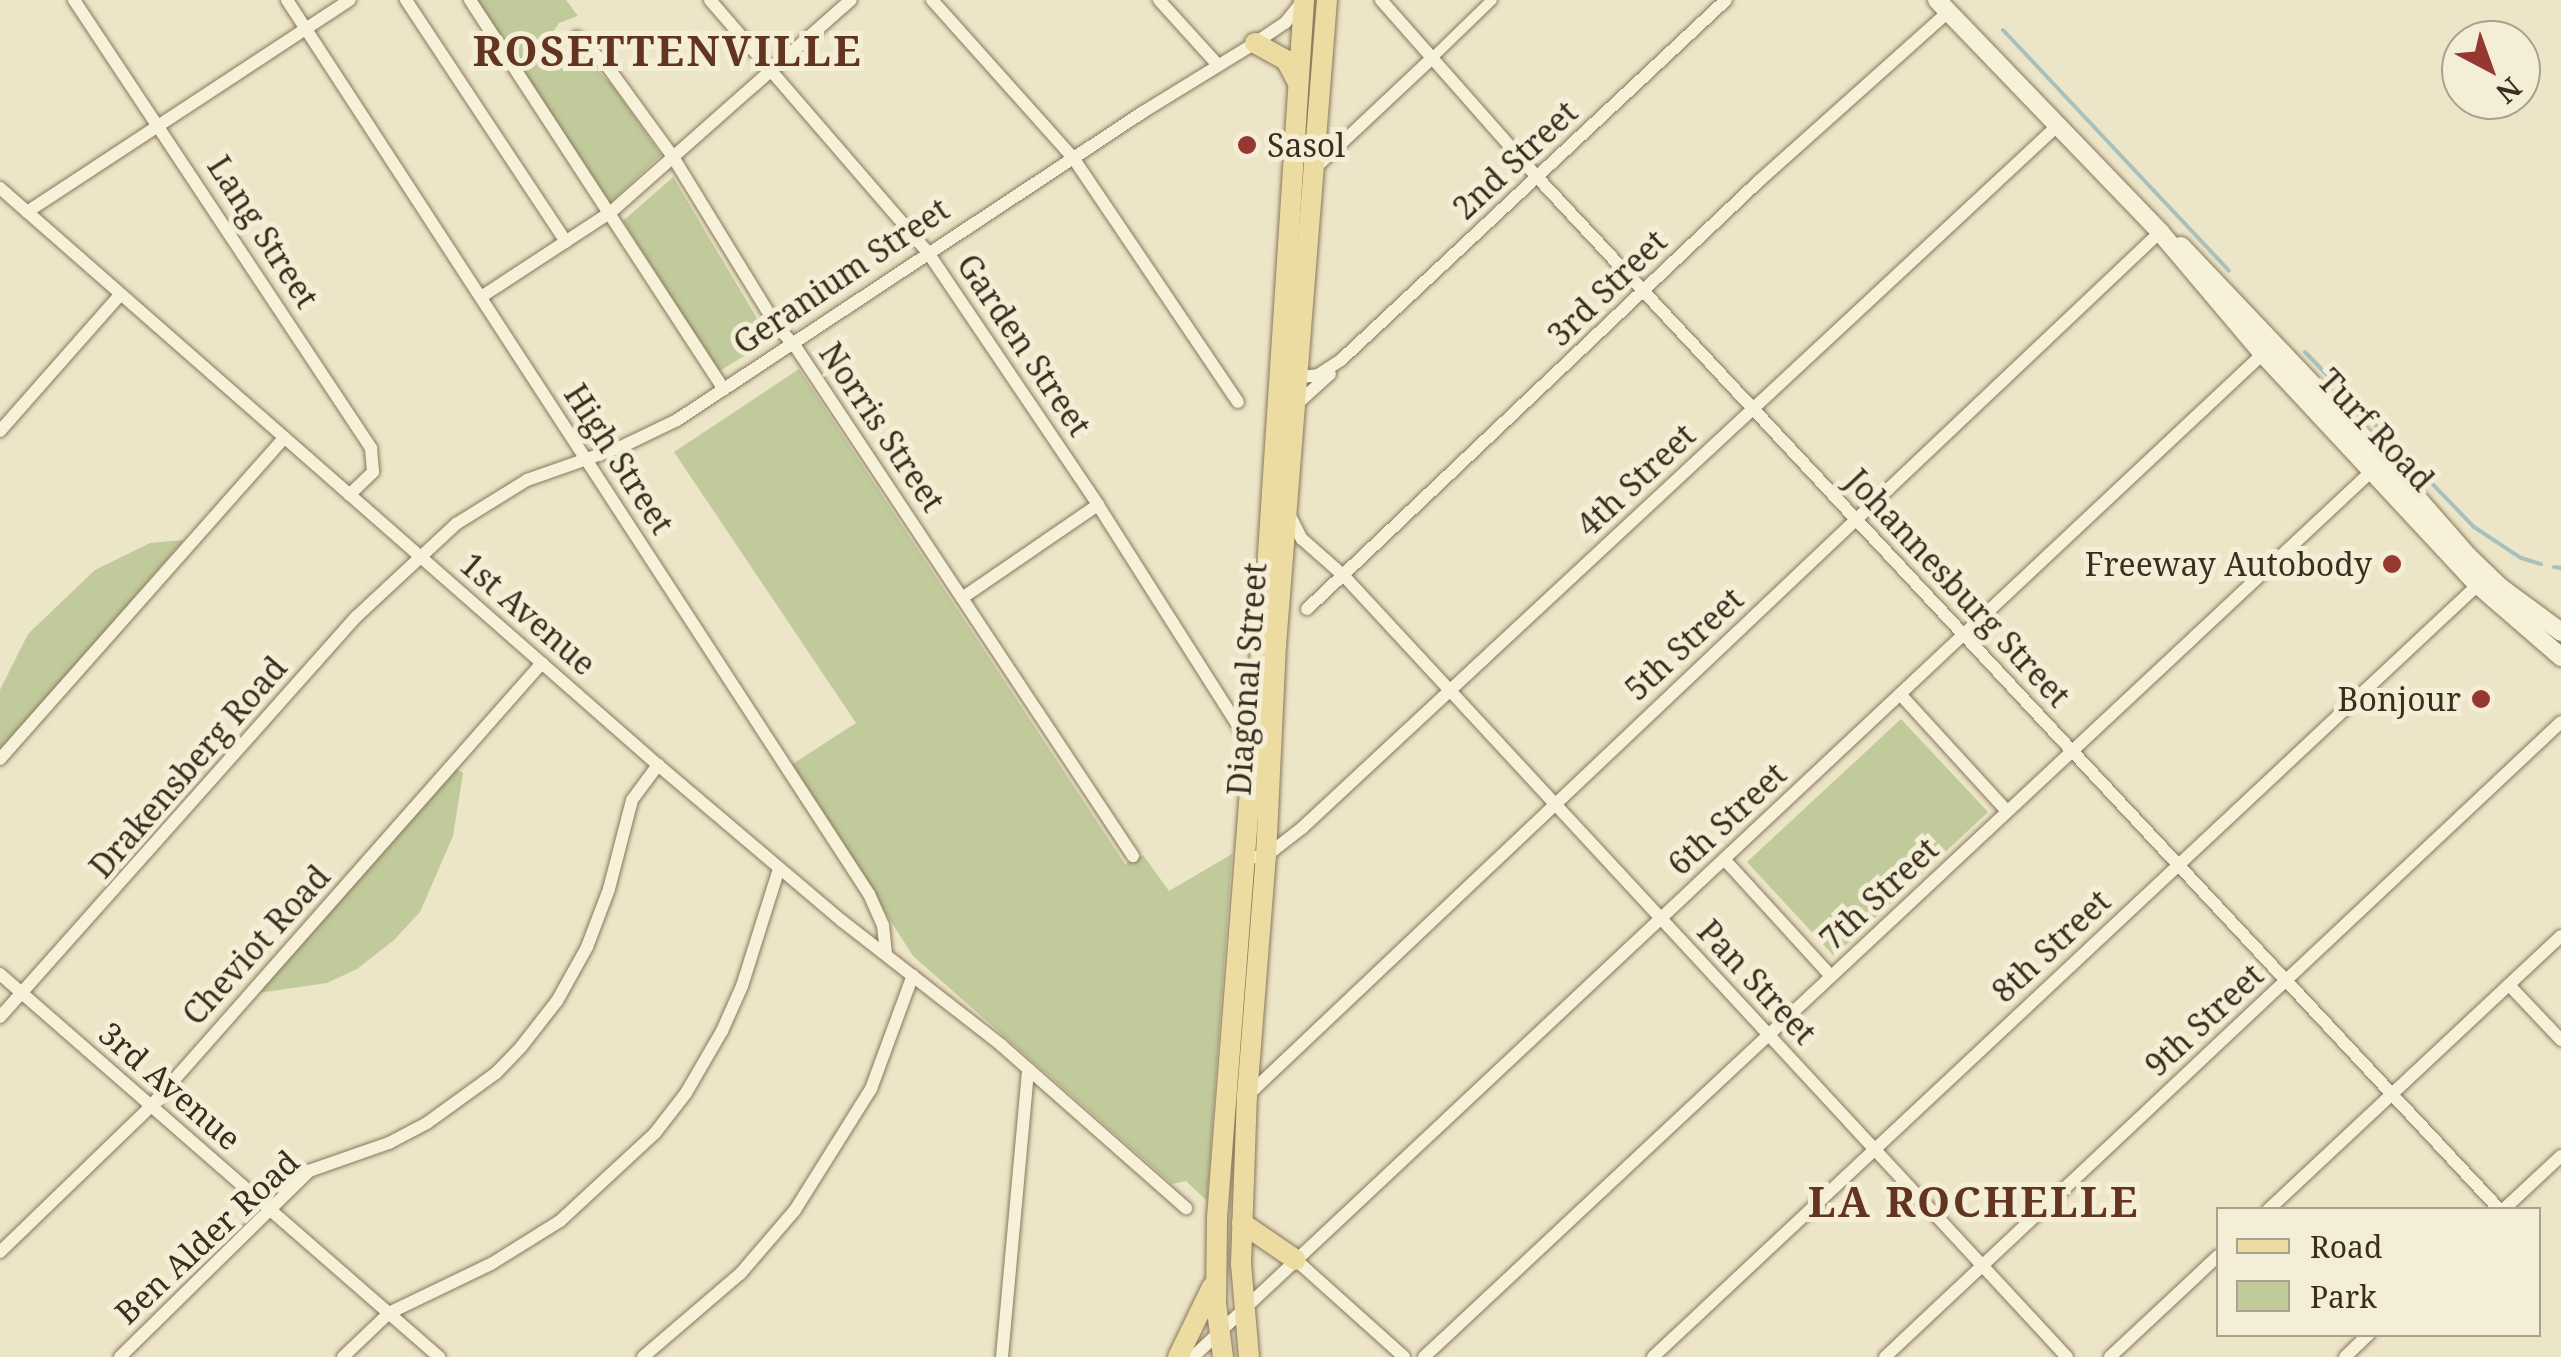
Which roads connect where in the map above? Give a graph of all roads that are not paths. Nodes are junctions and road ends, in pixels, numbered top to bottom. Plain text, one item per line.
1 (74, 0) edge
2 (287, 0) edge
3 (350, 0) edge
4 (406, 0) edge
5 (470, 0) edge
6 (710, 0) edge
7 (852, 0) edge
8 (932, 0) edge
9 (1159, 0) edge
10 (1381, 0) edge
11 (1492, 0) edge
12 (1726, 0) edge
13 (1329, 2) edge
14 (1943, 6) edge
15 (1299, 11) edge
16 (306, 28) junction
17 (576, 38) dead end
18 (1255, 43) junction
19 (1430, 60) junction
20 (1218, 65) junction
21 (772, 71) junction
22 (1300, 89) junction
23 (158, 124) junction
24 (2056, 127) junction
25 (672, 157) junction
26 (1074, 159) junction
27 (1314, 169) junction
28 (1537, 177) junction
29 (1, 191) edge
30 (27, 212) junction
31 (611, 212) junction
32 (2160, 232) junction
33 (566, 242) junction
34 (929, 254) junction
35 (1643, 290) junction
36 (120, 295) junction
37 (482, 297) junction
38 (795, 346) junction
39 (2268, 349) junction
40 (1341, 360) junction
41 (1290, 378) junction
42 (724, 389) junction
43 (1238, 402) dead end
44 (1298, 403) junction
45 (1753, 408) junction
46 (0, 431) edge
47 (284, 438) junction
48 (587, 458) junction
49 (2378, 465) junction
50 (349, 495) junction
51 (1098, 506) junction
52 (1288, 512) junction
53 (1856, 520) junction
54 (418, 554) junction
55 (1344, 576) junction
56 (2483, 580) junction
57 (962, 598) junction
58 (1308, 609) dead end
59 (2537, 611) junction
60 (2561, 618) edge
61 (2561, 632) edge
62 (1964, 634) junction
63 (2561, 657) edge
64 (542, 663) junction
65 (1451, 693) junction
66 (1900, 694) junction
67 (2561, 722) edge
68 (1254, 750) junction
69 (2072, 750) junction
70 (0, 759) edge
71 (658, 765) junction
72 (1555, 805) junction
73 (2008, 811) junction
74 (1132, 856) dead end
75 (1256, 857) junction
76 (1724, 859) junction
77 (2178, 865) junction
78 (779, 869) junction
79 (1660, 918) junction
80 (2561, 936) edge
81 (886, 954) junction
82 (0, 974) edge
83 (913, 974) junction
84 (1831, 976) junction
85 (2286, 980) junction
86 (2509, 984) junction
87 (23, 995) junction
88 (0, 1017) edge
89 (1768, 1035) junction
90 (2561, 1040) edge
91 (1028, 1069) junction
92 (2392, 1094) junction
93 (1247, 1096) junction
94 (151, 1106) junction
95 (1874, 1150) junction
96 (2561, 1156) edge
97 (2271, 1207) edge
98 (2499, 1207) edge
99 (2505, 1207) edge
100 (1186, 1208) dead end
101 (268, 1211) junction
102 (1242, 1223) junction
103 (0, 1252) edge
104 (2216, 1258) edge
105 (1296, 1260) junction
106 (1982, 1266) junction
107 (1215, 1278) junction
108 (1242, 1312) junction
109 (389, 1313) junction
110 (1219, 1333) junction
111 (2366, 1337) edge
112 (120, 1357) edge
113 (342, 1357) edge
114 (439, 1357) edge
115 (643, 1357) edge
116 (1002, 1357) edge
117 (1178, 1357) edge
118 (1193, 1357) edge
119 (1223, 1357) edge
120 (1249, 1357) edge
121 (1404, 1357) edge
122 (1424, 1357) edge
123 (1653, 1357) edge
124 (1885, 1357) edge
125 (2067, 1357) edge
126 (2110, 1357) edge
127 (2345, 1357) edge

1 - 23 street, Lang Street
2 - 16 street, High Street
3 - 16 street
4 - 33 street
5 - 31 street
6 - 21 street, Garden Street
7 - 21 street
8 - 26 street
9 - 20 street
10 - 19 street, Johannesburg Street
11 - 19 street
12 - 28 street, 2nd Street
13 - 15 main road, Geranium Street
13 - 27 main road, Diagonal Street
14 - 24 main road, Turf Road
14 - 35 street, 3rd Street
15 - 18 street, Geranium Street
15 - 22 main road, Diagonal Street
16 - 23 street
16 - 37 street, High Street
17 - 25 street, Norris Street
18 - 20 street, Geranium Street
18 - 22 main road
19 - 27 street
19 - 28 street, Johannesburg Street
20 - 26 street, Geranium Street
21 - 25 street
21 - 34 street, Garden Street
22 - 41 main road, Diagonal Street
23 - 30 street
23 - 50 street, Lang Street
24 - 32 main road, Turf Road
24 - 45 street, 4th Street
25 - 31 street
25 - 38 street, Norris Street
26 - 34 street, Geranium Street
26 - 43 street
27 - 41 main road, Diagonal Street
28 - 35 street, Johannesburg Street
28 - 40 street, 2nd Street
29 - 30 street, 1st Avenue
30 - 36 street, 1st Avenue
31 - 33 street
31 - 42 street
32 - 39 main road, Turf Road
32 - 53 street, 5th Street
33 - 37 street
34 - 38 street, Geranium Street
34 - 51 street, Garden Street
35 - 45 street, Johannesburg Street
35 - 55 street, 3rd Street
36 - 46 street
36 - 47 street, 1st Avenue
37 - 48 street, High Street
38 - 42 street, Geranium Street
38 - 57 street, Norris Street
39 - 49 main road, Turf Road
39 - 62 street, 6th Street
40 - 41 street, 2nd Street
40 - 44 street, 2nd Street
41 - 44 main road, Diagonal Street
41 - 68 main road, Diagonal Street
42 - 48 street, Geranium Street
44 - 52 main road, Diagonal Street
45 - 53 street, Johannesburg Street
45 - 65 street, 4th Street
47 - 50 street, 1st Avenue
47 - 70 street
48 - 54 street, Geranium Street
48 - 81 street, High Street
49 - 56 main road, Turf Road
49 - 69 street, 7th Street
50 - 54 street, 1st Avenue
51 - 57 street
51 - 68 street, Garden Street
52 - 55 street, Pan Street
52 - 75 main road, Diagonal Street
53 - 62 street, Johannesburg Street
53 - 72 street, 5th Street
54 - 64 street, 1st Avenue
54 - 87 street, Drakensberg Road
55 - 58 street, 3rd Street
55 - 65 street, Pan Street
56 - 59 main road, Turf Road
56 - 63 main road, Turf Road
56 - 77 street, 8th Street
57 - 74 street, Norris Street
59 - 60 main road
59 - 61 main road, Turf Road
62 - 66 street, 6th Street
62 - 69 street, Johannesburg Street
64 - 71 street, 1st Avenue
64 - 94 street, Cheviot Road
65 - 72 street, Pan Street
65 - 75 street, 4th Street
66 - 73 street
66 - 76 street, 6th Street
67 - 85 street, 9th Street
68 - 75 main road, Diagonal Street
69 - 73 street, 7th Street
69 - 77 street, Johannesburg Street
71 - 78 street, 1st Avenue
71 - 101 street, Ben Alder Road
72 - 79 street, Pan Street
72 - 93 street, 5th Street
73 - 84 street, 7th Street
75 - 93 main road, Diagonal Street
75 - 107 main road, Diagonal Street
76 - 79 street, 6th Street
76 - 84 street
77 - 85 street, Johannesburg Street
77 - 95 street, 8th Street
78 - 81 street, 1st Avenue
78 - 109 street
79 - 89 street, Pan Street
79 - 105 street, 6th Street
80 - 86 street
81 - 83 street, 1st Avenue
82 - 87 street, 3rd Avenue
83 - 91 street, 1st Avenue
83 - 115 street
84 - 89 street, 7th Street
85 - 92 street, Johannesburg Street
85 - 106 street, 9th Street
86 - 90 street
86 - 92 street
87 - 88 street, Drakensberg Road
87 - 94 street, 3rd Avenue
89 - 95 street, Pan Street
89 - 122 street, 7th Street
91 - 100 street, 1st Avenue
91 - 116 street
92 - 97 street
92 - 98 street, Johannesburg Street
93 - 102 main road, Diagonal Street
94 - 101 street, 3rd Avenue
94 - 103 street, Cheviot Road
95 - 106 street, Pan Street
95 - 123 street, 8th Street
96 - 99 street
101 - 109 street, 3rd Avenue
101 - 112 street, Ben Alder Road
102 - 105 main road
102 - 108 main road, Diagonal Street
104 - 126 street
105 - 108 street, 6th Street
105 - 121 street
106 - 124 street, 9th Street
106 - 125 street, Pan Street
107 - 110 main road, Diagonal Street
107 - 117 main road
108 - 110 street, 6th Street
108 - 120 main road, Diagonal Street
109 - 113 street
109 - 114 street, 3rd Avenue
110 - 118 street, 6th Street
110 - 119 main road, Diagonal Street
111 - 127 street

